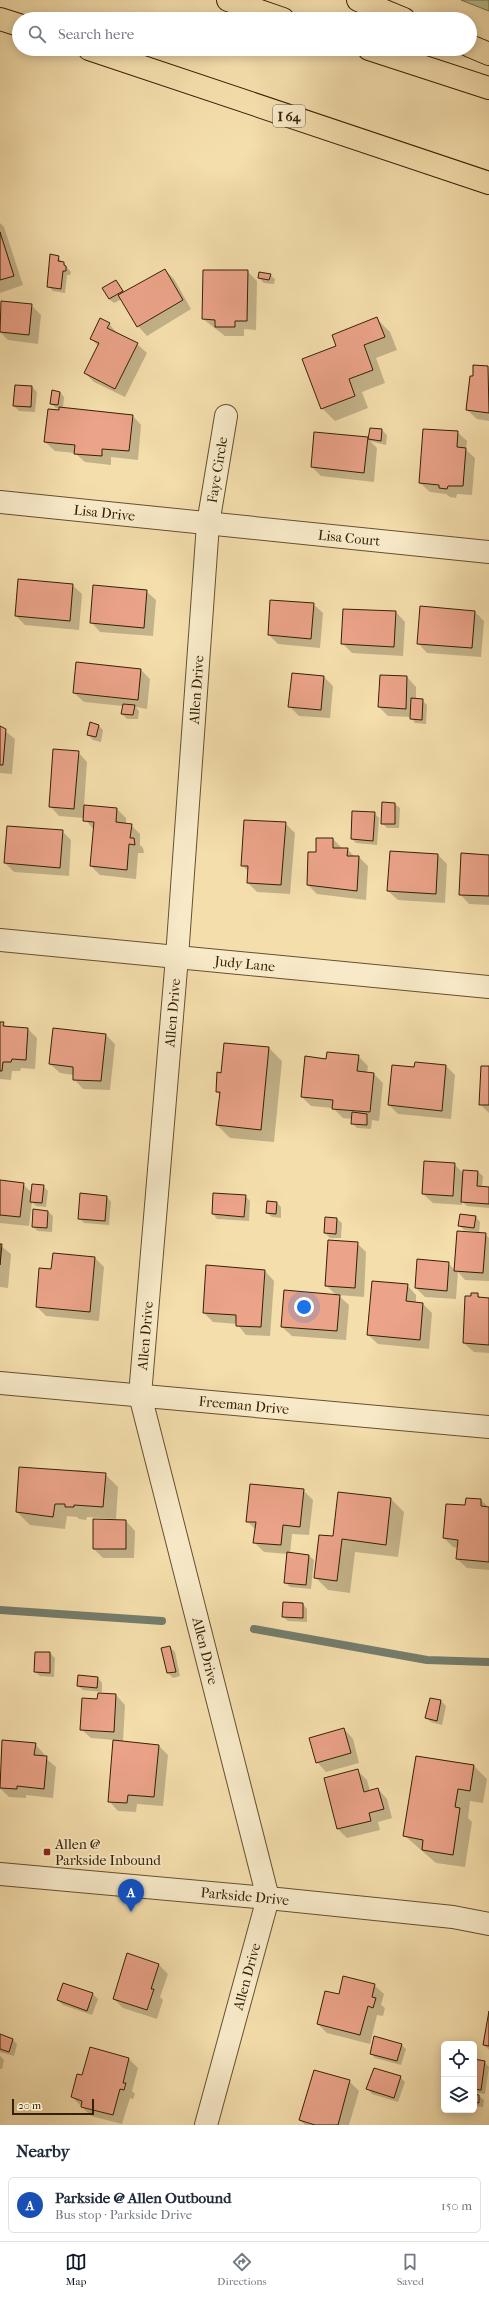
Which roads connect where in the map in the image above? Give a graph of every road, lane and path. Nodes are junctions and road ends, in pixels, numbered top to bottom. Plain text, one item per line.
1 (228, 0) edge
2 (358, 0) edge
3 (263, 12) edge
4 (387, 12) edge
5 (0, 18) edge
6 (12, 22) edge
7 (477, 49) edge
8 (489, 54) edge
9 (110, 56) edge
10 (391, 56) edge
11 (489, 88) edge
12 (489, 183) edge
13 (226, 416) dead end
14 (0, 502) edge
15 (208, 524) junction
16 (489, 552) edge
17 (0, 940) edge
18 (177, 957) junction
19 (489, 986) edge
20 (0, 1383) edge
21 (140, 1395) junction
22 (489, 1427) edge
23 (0, 1874) edge
24 (268, 1898) junction
25 (489, 1924) edge
26 (206, 2125) edge

1 - 3 highway
2 - 4 highway
5 - 6 highway
7 - 8 highway
9 - 12 highway, I 64
10 - 11 highway
13 - 15 street, Faye Circle
14 - 15 street, Lisa Drive
15 - 16 street, Lisa Court
15 - 18 street, Allen Drive
17 - 18 street, Judy Lane
18 - 19 street, Judy Lane
18 - 21 street, Allen Drive
20 - 21 street, Freeman Drive
21 - 22 street, Freeman Drive
21 - 24 street, Allen Drive
23 - 24 street, Parkside Drive
24 - 25 street, Parkside Drive
24 - 26 street, Allen Drive

